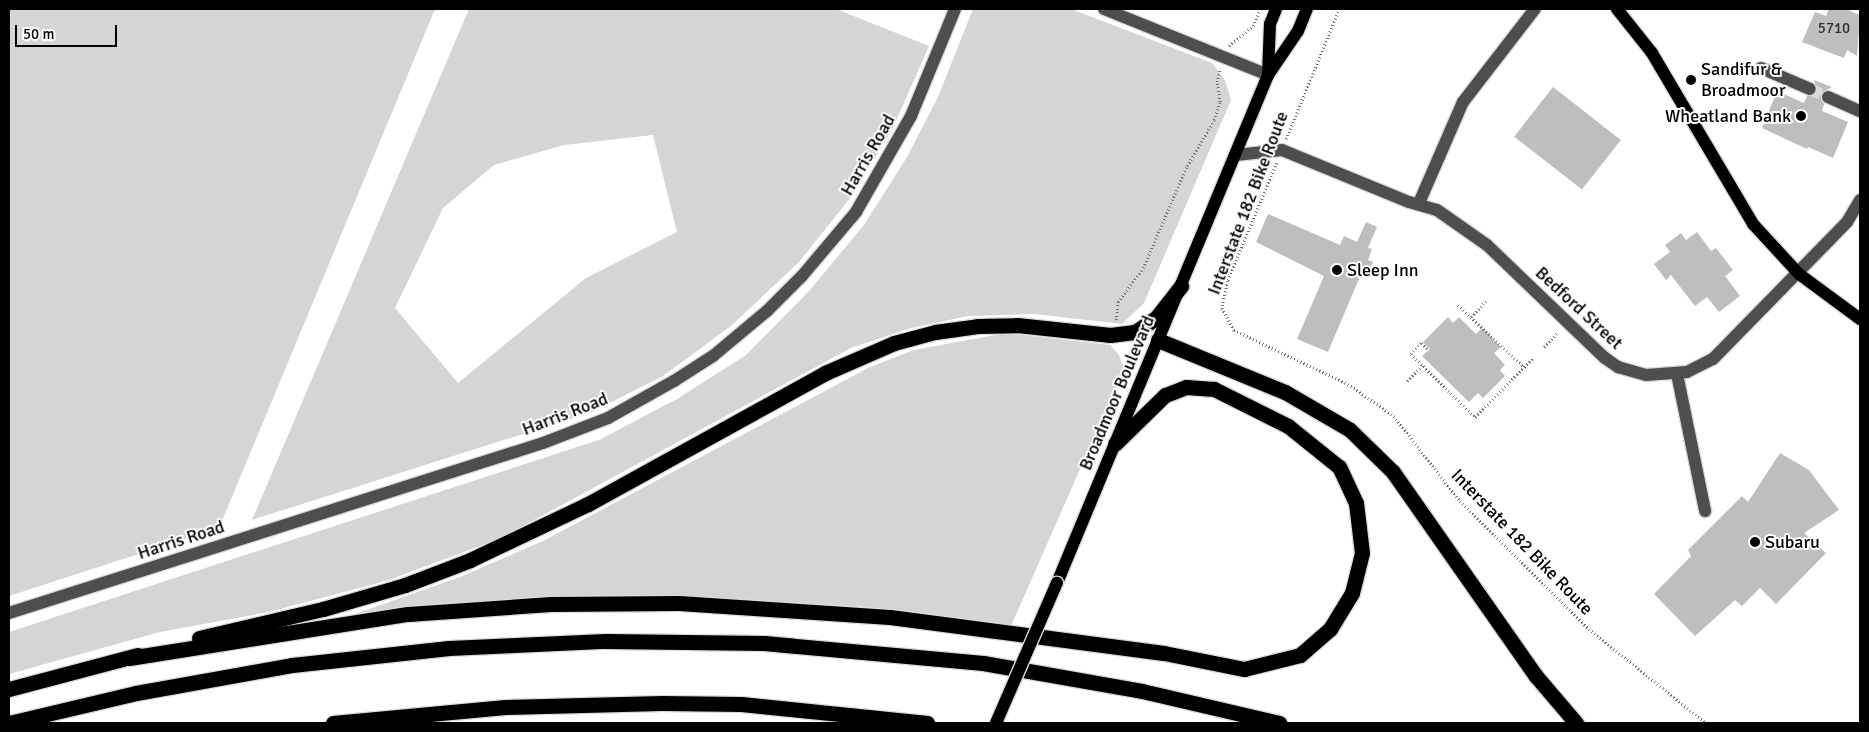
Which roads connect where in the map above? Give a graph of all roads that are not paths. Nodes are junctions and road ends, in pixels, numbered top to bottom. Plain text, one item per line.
1 (955, 9) edge
2 (1104, 9) edge
3 (1276, 9) edge
4 (1307, 9) edge
5 (1535, 9) edge
6 (1617, 9) edge
7 (1761, 68) dead end
8 (1268, 75) junction
9 (1810, 89) tunnel mouth
10 (1828, 97) tunnel mouth
11 (1860, 111) edge
12 (1236, 155) junction
13 (1860, 200) edge
14 (1419, 203) junction
15 (1798, 274) junction
16 (1181, 286) junction
17 (1860, 319) edge
18 (1158, 340) junction
19 (1677, 374) junction
20 (1115, 444) junction
21 (1705, 511) dead end
22 (9, 613) edge
23 (129, 658) junction
24 (9, 689) edge
25 (741, 704) junction
26 (9, 723) edge
27 (333, 723) edge
28 (827, 723) edge
29 (927, 723) edge
30 (996, 723) edge
31 (1279, 723) edge
32 (1576, 723) edge

1 - 22 street, Harris Road
2 - 8 street
3 - 8 main road, Broadmoor Boulevard
4 - 8 main road, Broadmoor Boulevard
5 - 14 street
6 - 15 main road
7 - 9 street
8 - 12 main road, Broadmoor Boulevard
10 - 11 street
12 - 14 street, Bedford Street
12 - 16 main road, Broadmoor Boulevard
13 - 15 street, Bedford Street
14 - 19 street, Bedford Street
15 - 17 main road
15 - 19 street, Bedford Street
16 - 18 main road, Broadmoor Boulevard
16 - 23 highway
18 - 20 main road, Broadmoor Boulevard
18 - 32 highway
19 - 21 street
20 - 23 highway
20 - 30 main road, Broadmoor Boulevard, bridge
23 - 24 highway
25 - 27 highway
25 - 28 highway
25 - 29 highway
26 - 31 highway

